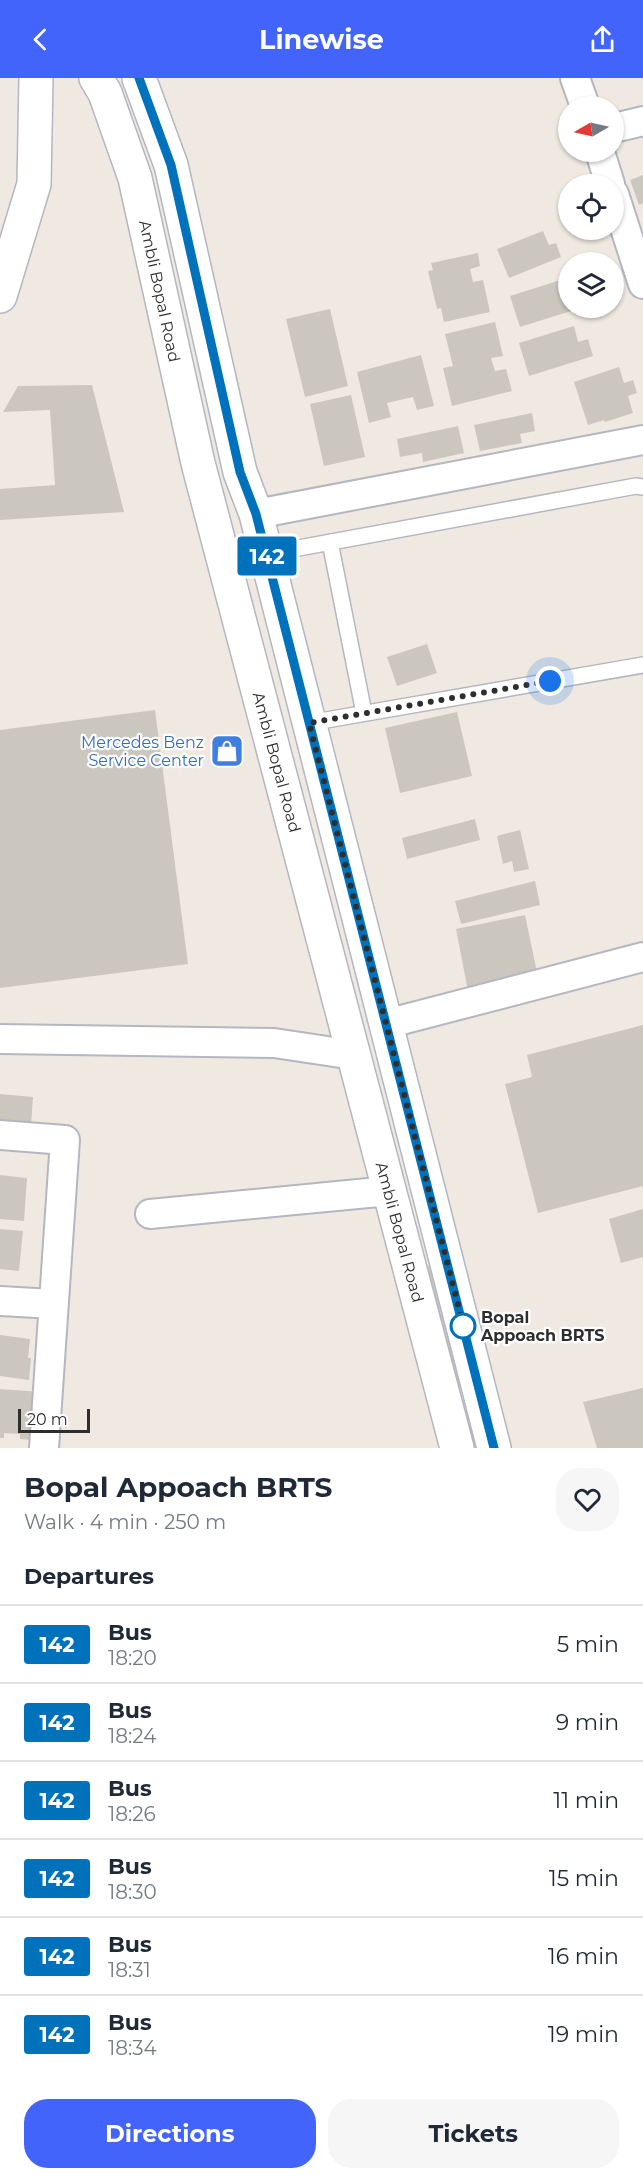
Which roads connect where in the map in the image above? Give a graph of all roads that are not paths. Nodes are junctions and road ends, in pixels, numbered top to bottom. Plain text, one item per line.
1 (36, 78) edge
2 (96, 78) edge
3 (139, 78) edge
4 (575, 78) edge
5 (581, 96) edge
6 (643, 121) edge
7 (624, 126) edge
8 (624, 225) edge
9 (643, 284) edge
10 (0, 296) edge
11 (643, 440) edge
12 (643, 486) edge
13 (256, 514) junction
14 (330, 542) junction
15 (266, 554) junction
16 (643, 664) edge
17 (364, 714) junction
18 (309, 723) junction
19 (643, 957) edge
20 (386, 1024) junction
21 (0, 1040) edge
22 (354, 1055) junction
23 (0, 1135) edge
24 (389, 1191) junction
25 (150, 1214) dead end
26 (0, 1301) edge
27 (53, 1304) junction
28 (44, 1448) edge
29 (457, 1448) edge
30 (494, 1448) edge

1 - 10 street
2 - 22 street, Ambli Bopal Road
3 - 13 street
4 - 5 street
6 - 7 street
8 - 9 street
11 - 13 street
12 - 14 lane
13 - 15 street
14 - 15 lane
14 - 17 lane
15 - 18 street
16 - 17 lane
17 - 18 lane
18 - 20 street
19 - 20 street
20 - 30 street
21 - 22 street
22 - 24 street, Ambli Bopal Road
23 - 27 street
24 - 25 street
24 - 29 street, Ambli Bopal Road
26 - 27 street
27 - 28 street

